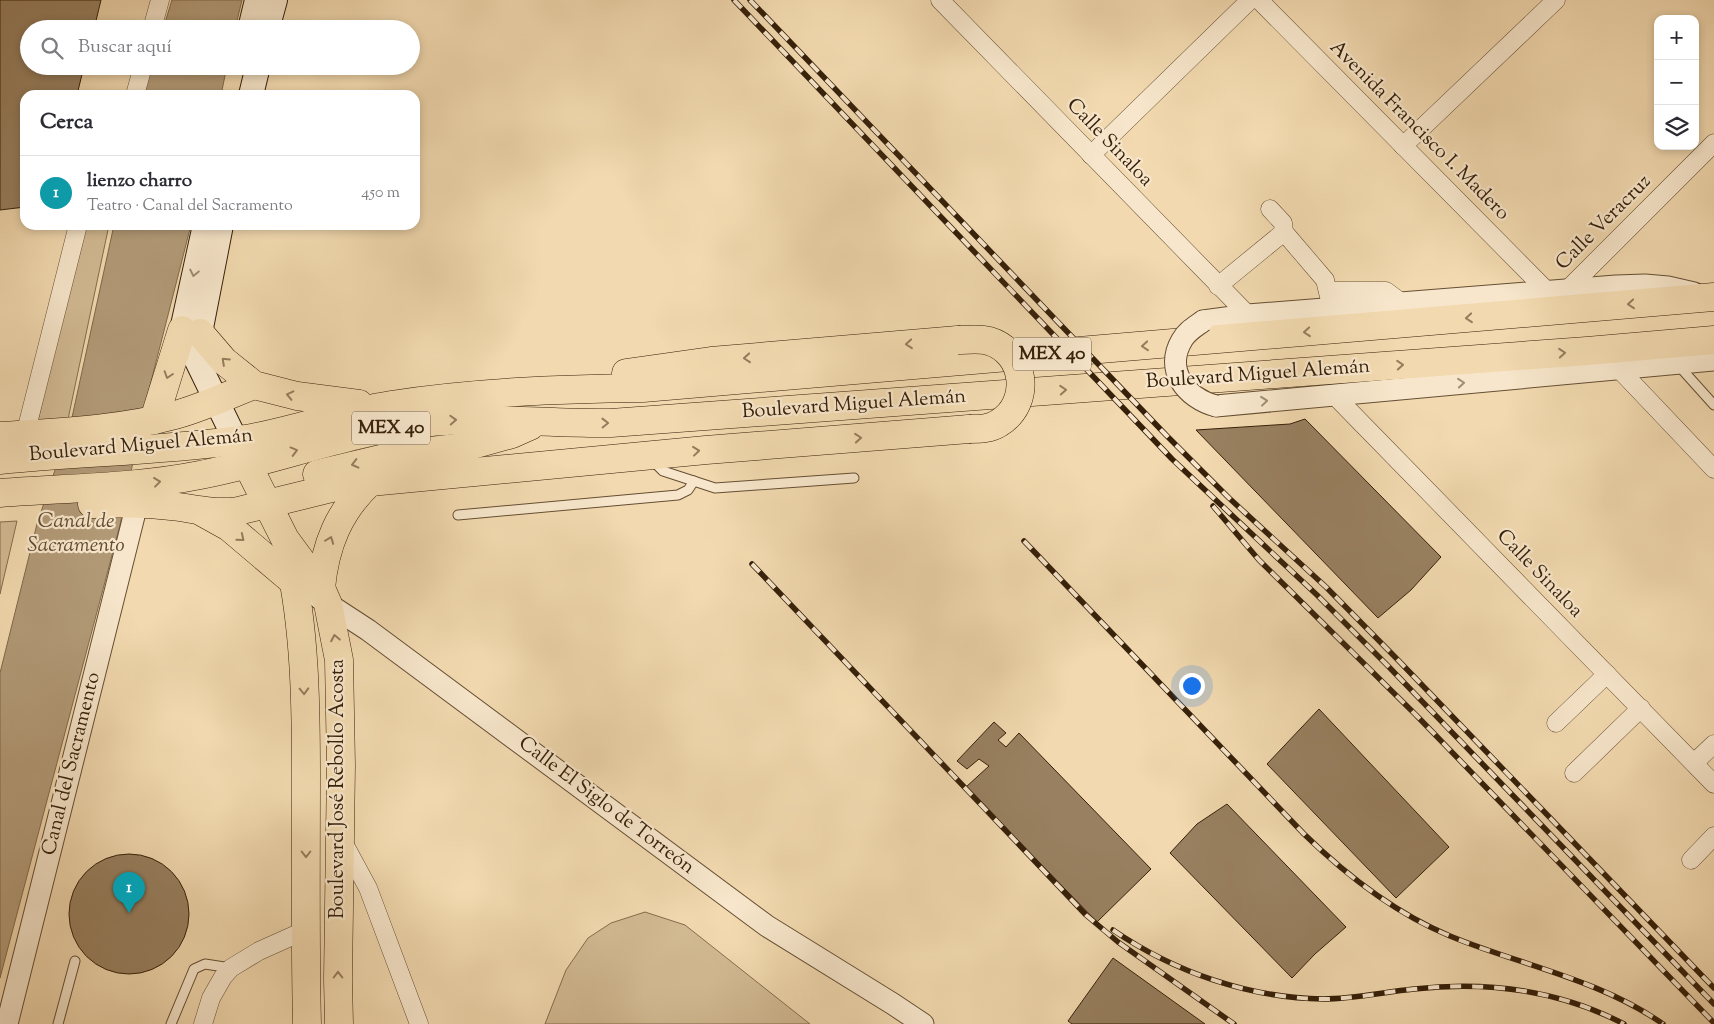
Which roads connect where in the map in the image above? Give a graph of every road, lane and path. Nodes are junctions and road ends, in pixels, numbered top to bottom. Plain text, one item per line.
1 (160, 0) edge
2 (257, 0) edge
3 (275, 0) edge
4 (940, 0) edge
5 (1250, 0) edge
6 (1259, 0) edge
7 (1556, 0) edge
8 (154, 20) edge
9 (252, 20) edge
10 (270, 20) edge
11 (141, 75) edge
12 (239, 75) edge
13 (256, 75) edge
14 (136, 90) edge
15 (235, 90) edge
16 (252, 90) edge
17 (1714, 143) edge
18 (1403, 146) junction
19 (1092, 154) junction
20 (1270, 209) dead end
21 (77, 230) edge
22 (204, 230) edge
23 (220, 230) edge
24 (1284, 232) junction
25 (1218, 286) junction
26 (1557, 291) junction
27 (1714, 297) edge
28 (1330, 300) junction
29 (1248, 315) junction
30 (192, 339) junction
31 (1714, 340) edge
32 (1714, 360) edge
33 (1677, 364) junction
34 (1619, 369) junction
35 (254, 385) junction
36 (680, 385) junction
37 (530, 392) junction
38 (1333, 394) junction
39 (216, 400) junction
40 (1714, 404) edge
41 (391, 405) junction
42 (707, 416) junction
43 (154, 420) junction
44 (538, 423) junction
45 (122, 438) junction
46 (20, 442) edge
47 (614, 449) dead end
48 (241, 452) junction
49 (397, 455) junction
50 (647, 456) junction
51 (0, 460) edge
52 (429, 460) dead end
53 (1714, 470) edge
54 (854, 478) dead end
55 (694, 481) junction
56 (370, 482) junction
57 (0, 493) edge
58 (108, 494) junction
59 (0, 497) edge
60 (263, 497) junction
61 (41, 498) junction
62 (137, 504) junction
63 (200, 511) junction
64 (458, 515) dead end
65 (285, 539) junction
66 (294, 582) junction
67 (324, 596) junction
68 (1607, 674) junction
69 (1641, 708) junction
70 (1556, 723) dead end
71 (341, 736) junction
72 (306, 741) junction
73 (1714, 744) edge
74 (1694, 763) junction
75 (1574, 773) dead end
76 (1714, 784) edge
77 (1714, 836) edge
78 (341, 838) junction
79 (1691, 860) dead end
80 (306, 930) junction
81 (75, 961) dead end
82 (231, 968) junction
83 (306, 981) junction
84 (7, 1024) edge
85 (58, 1024) edge
86 (171, 1024) edge
87 (203, 1024) edge
88 (293, 1024) edge
89 (307, 1024) edge
90 (339, 1024) edge
91 (418, 1024) edge
92 (923, 1024) edge

1 - 8 street
2 - 9 main road
3 - 10 main road
4 - 19 street, Calle Sinaloa
5 - 19 street
6 - 18 street, Avenida Francisco I. Madero
7 - 18 street
11 - 14 street
12 - 15 main road
13 - 16 main road
17 - 26 street, Calle Veracruz
18 - 26 street, Avenida Francisco I. Madero
19 - 25 street, Calle Sinaloa
20 - 24 street
21 - 46 street
22 -> 30 main road
23 - 30 main road
24 - 25 street
24 - 28 street
25 - 29 street, Calle Sinaloa
26 - 27 street
26 - 28 street
27 -> 36 main road, Boulevard Miguel Alemán / MEX 40
28 - 29 street
29 -> 38 street, bridge
35 -> 30 main road
30 - 39 main road
30 -> 43 main road
42 -> 31 main road, Boulevard Miguel Alemán / MEX 40
32 - 33 street
33 - 34 street
33 - 40 lane
38 -> 34 street
34 - 53 street
35 - 39 main road
41 -> 35 main road
36 - 37 main road, Boulevard Miguel Alemán / MEX 40
36 - 44 main road
37 - 41 main road, Boulevard Miguel Alemán / MEX 40
50 -> 37 main road, bridge
38 - 68 street, Calle Sinaloa
39 - 43 main road
39 - 48 main road
41 - 48 main road, Boulevard Miguel Alemán / MEX 40
44 -> 42 main road, Boulevard Miguel Alemán / MEX 40
42 - 50 main road
43 - 45 main road
48 -> 44 main road, Boulevard Miguel Alemán / MEX 40
44 - 49 main road
45 - 46 main road, Boulevard Miguel Alemán / MEX 40
45 - 46 main road
45 - 48 main road, Boulevard Miguel Alemán / MEX 40
46 - 51 main road, Boulevard Miguel Alemán / MEX 40
47 - 50 lane
58 -> 48 main road, Boulevard Miguel Alemán / MEX 40
48 - 60 main road, Boulevard José Rebollo Acosta
49 - 52 lane
49 -> 60 main road
50 - 55 lane
50 - 56 main road
54 - 55 lane
55 - 64 lane
56 - 60 main road
67 -> 56 main road
57 - 61 main road, Boulevard Miguel Alemán / MEX 40
58 - 61 main road, Boulevard Miguel Alemán / MEX 40
58 - 62 main road
59 - 61 main road
60 - 63 main road
60 - 65 main road, Boulevard José Rebollo Acosta
62 - 63 main road
62 - 84 street, Canal del Sacramento
63 -> 66 main road
65 - 66 main road, Boulevard José Rebollo Acosta
65 - 67 main road, Boulevard José Rebollo Acosta
66 - 67 street, Calle El Siglo de Torreón
66 -> 72 main road, Boulevard José Rebollo Acosta
71 -> 67 main road, Boulevard José Rebollo Acosta
67 - 92 street, Calle El Siglo de Torreón
68 - 69 street, Calle Sinaloa
68 - 70 street
69 - 74 street, Calle Sinaloa
69 - 75 street
71 - 72 main road
71 - 78 main road, Boulevard José Rebollo Acosta
72 -> 80 main road, Boulevard José Rebollo Acosta
73 - 74 street
74 - 76 street, Calle Sinaloa
77 - 79 street
90 -> 78 main road, Boulevard José Rebollo Acosta
78 - 91 street
80 - 82 street
80 - 83 main road, Boulevard José Rebollo Acosta
81 - 85 lane
82 - 86 lane
82 - 87 street
83 - 88 street
83 - 89 main road, Boulevard José Rebollo Acosta

